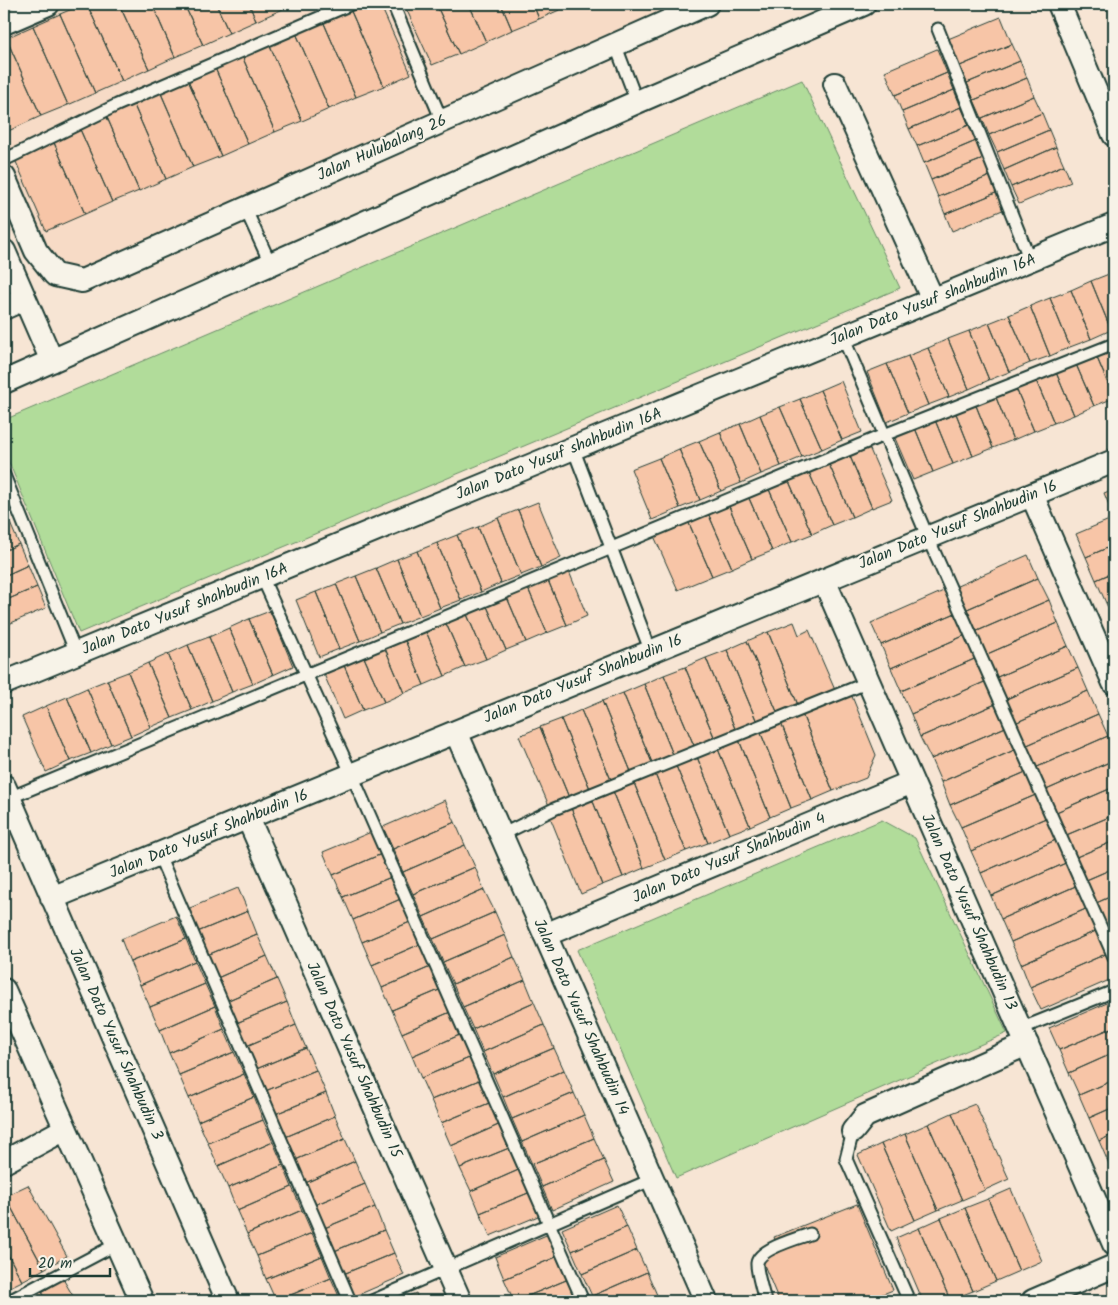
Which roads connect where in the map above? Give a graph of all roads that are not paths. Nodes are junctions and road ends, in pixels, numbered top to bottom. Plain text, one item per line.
1 (48, 4) edge
2 (350, 4) edge
3 (393, 4) edge
4 (707, 4) edge
5 (861, 4) edge
6 (1060, 4) edge
7 (4, 23) edge
8 (938, 29) dead end
9 (615, 44) junction
10 (835, 84) dead end
11 (637, 102) junction
12 (442, 121) junction
13 (1114, 135) edge
14 (4, 160) edge
15 (4, 177) edge
16 (245, 208) junction
17 (1114, 225) edge
18 (4, 251) edge
19 (1030, 260) junction
20 (271, 265) junction
21 (24, 299) junction
22 (933, 300) junction
23 (4, 308) edge
24 (843, 337) junction
25 (1114, 344) edge
26 (52, 361) junction
27 (4, 382) edge
28 (884, 435) junction
29 (573, 448) junction
30 (1114, 461) edge
31 (4, 475) edge
32 (1032, 495) junction
33 (928, 538) junction
34 (612, 548) junction
35 (262, 577) junction
36 (824, 580) junction
37 (651, 652) junction
38 (76, 653) junction
39 (306, 675) junction
40 (869, 682) junction
41 (4, 683) edge
42 (1114, 683) edge
43 (456, 732) junction
44 (352, 775) junction
45 (912, 782) junction
46 (6, 792) edge
47 (248, 818) junction
48 (501, 835) junction
49 (159, 854) junction
50 (52, 898) junction
51 (545, 935) junction
52 (1114, 957) edge
53 (4, 990) edge
54 (1114, 991) edge
55 (8, 1013) edge
56 (1024, 1036) junction
57 (66, 1130) junction
58 (853, 1131) joint
59 (4, 1162) edge
60 (653, 1180) junction
61 (549, 1224) junction
62 (810, 1234) dead end
63 (117, 1244) junction
64 (1114, 1244) edge
65 (1114, 1266) edge
66 (446, 1269) junction
67 (9, 1301) edge
68 (142, 1301) edge
69 (228, 1301) edge
70 (350, 1301) edge
71 (372, 1301) edge
72 (460, 1301) edge
73 (583, 1301) edge
74 (706, 1301) edge
75 (765, 1301) edge
76 (908, 1301) edge
77 (1032, 1301) edge

1 - 7 street
2 - 14 lane
3 - 12 lane
4 - 9 street, Jalan Hulubalang 26
5 - 11 street
6 - 13 street
8 - 19 lane
9 - 11 lane
9 - 12 street, Jalan Hulubalang 26
10 - 22 street
11 - 20 street
12 - 16 street, Jalan Hulubalang 26
15 - 16 street, Jalan Hulubalang 26
16 - 20 lane
17 - 19 street, Jalan Dato Yusuf shahbudin 16A
18 - 21 street
19 - 22 street, Jalan Dato Yusuf shahbudin 16A
20 - 26 street
21 - 23 street
21 - 26 street
22 - 24 street, Jalan Dato Yusuf shahbudin 16A
24 - 28 lane
24 - 29 street, Jalan Dato Yusuf shahbudin 16A
25 - 28 lane
26 - 27 street
28 - 33 lane
28 - 34 lane
29 - 34 lane
29 - 35 street, Jalan Dato Yusuf shahbudin 16A
30 - 32 street, Jalan Dato Yusuf Shahbudin 16
31 - 38 lane
32 - 33 street, Jalan Dato Yusuf Shahbudin 16
32 - 42 street
33 - 36 street, Jalan Dato Yusuf Shahbudin 16
33 - 52 lane
34 - 37 lane
34 - 39 lane
35 - 38 street, Jalan Dato Yusuf shahbudin 16A
35 - 39 lane
36 - 37 street, Jalan Dato Yusuf Shahbudin 16
36 - 40 street, Jalan Dato Yusuf Shahbudin 13
37 - 43 street, Jalan Dato Yusuf Shahbudin 16
38 - 41 street, Jalan Dato Yusuf shahbudin 16A
39 - 44 lane
39 - 46 lane
40 - 45 street, Jalan Dato Yusuf Shahbudin 13
40 - 48 lane
43 - 44 street, Jalan Dato Yusuf Shahbudin 16
43 - 48 street, Jalan Dato Yusuf Shahbudin 14
44 - 47 street, Jalan Dato Yusuf Shahbudin 16
44 - 61 lane
45 - 51 street, Jalan Dato Yusuf Shahbudin 4
45 - 56 street, Jalan Dato Yusuf Shahbudin 13
46 - 50 street, Jalan Dato Yusuf Shahbudin 3
47 - 49 street, Jalan Dato Yusuf Shahbudin 16
47 - 66 street, Jalan Dato Yusuf Shahbudin 15
48 - 51 street, Jalan Dato Yusuf Shahbudin 14
49 - 50 street, Jalan Dato Yusuf Shahbudin 16
49 - 70 lane
50 - 69 street, Jalan Dato Yusuf Shahbudin 3
51 - 60 street, Jalan Dato Yusuf Shahbudin 14
53 - 55 street
54 - 56 lane
55 - 57 street
56 - 58 street
56 - 64 street, Jalan Dato Yusuf Shahbudin 13
57 - 59 street
57 - 63 street
58 - 76 lane
60 - 61 lane
60 - 74 street, Jalan Dato Yusuf Shahbudin 14
61 - 66 lane
61 - 73 lane
62 - 75 lane
63 - 67 lane
63 - 68 street
65 - 77 street
66 - 71 lane
66 - 72 street, Jalan Dato Yusuf Shahbudin 15

